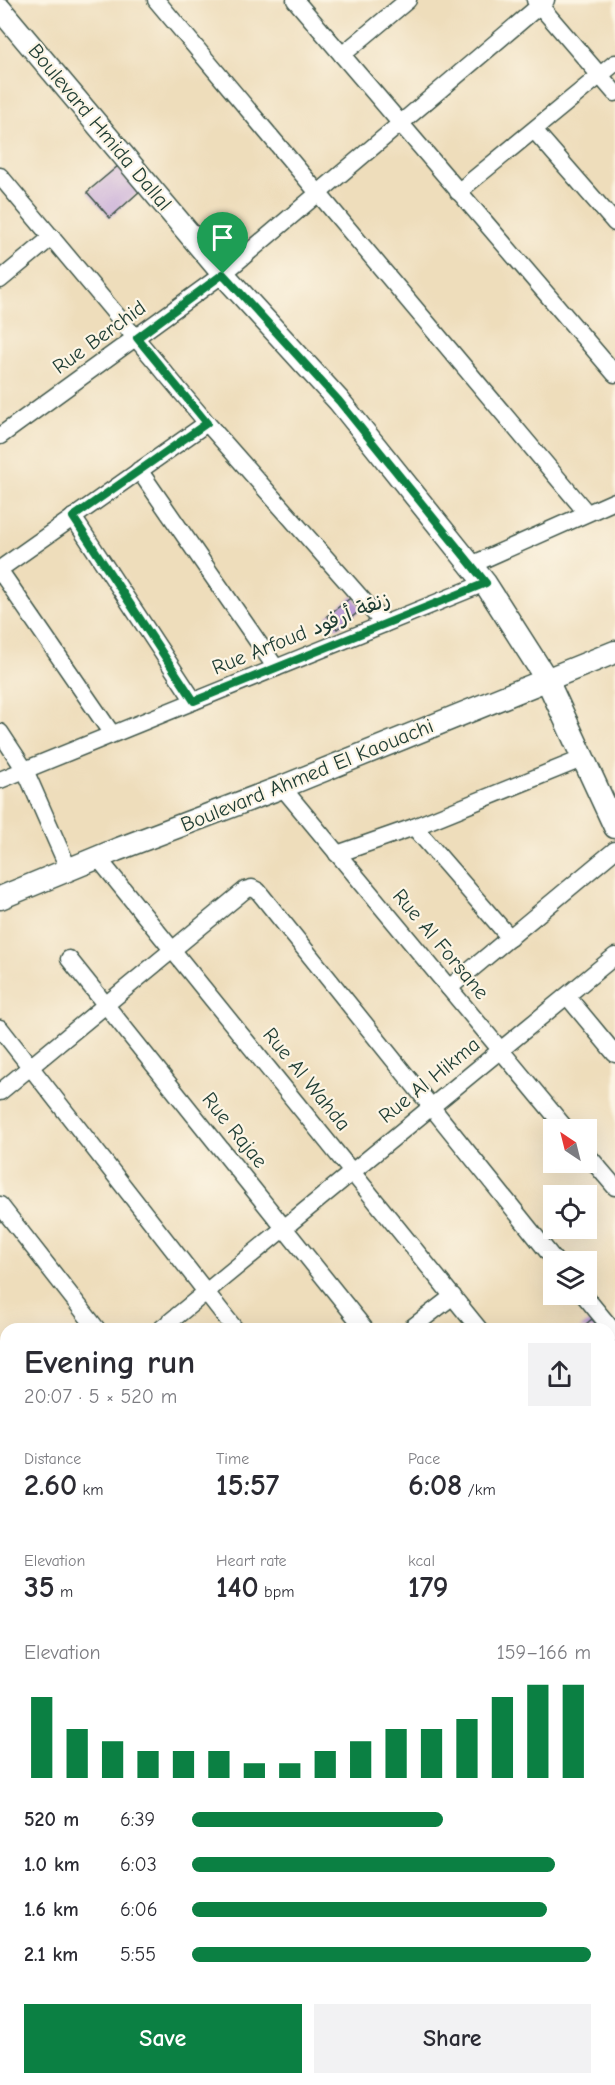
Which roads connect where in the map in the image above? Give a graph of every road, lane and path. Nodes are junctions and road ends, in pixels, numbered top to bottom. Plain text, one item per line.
1 (156, 0) edge
2 (295, 0) edge
3 (408, 0) edge
4 (540, 2) edge
5 (0, 9) edge
6 (342, 56) junction
7 (615, 63) edge
8 (600, 75) junction
9 (615, 93) edge
10 (399, 124) junction
11 (534, 130) junction
12 (0, 176) edge
13 (458, 192) junction
14 (318, 194) junction
15 (615, 223) edge
16 (52, 237) junction
17 (223, 274) junction
18 (0, 280) edge
19 (137, 338) junction
20 (615, 374) edge
21 (207, 423) junction
22 (0, 436) edge
23 (139, 470) junction
24 (615, 501) edge
25 (586, 512) junction
26 (73, 517) junction
27 (471, 565) junction
28 (0, 570) edge
29 (486, 583) junction
30 (384, 624) junction
31 (615, 652) edge
32 (276, 668) junction
33 (548, 680) junction
34 (194, 701) junction
35 (0, 732) edge
36 (112, 734) junction
37 (584, 758) junction
38 (25, 770) junction
39 (0, 780) edge
40 (282, 787) junction
41 (414, 827) junction
42 (615, 827) edge
43 (615, 850) edge
44 (338, 854) junction
45 (98, 858) junction
46 (69, 870) junction
47 (0, 898) edge
48 (510, 938) junction
49 (173, 949) junction
50 (615, 956) edge
51 (69, 959) dead end
52 (449, 988) junction
53 (567, 996) junction
54 (107, 1004) junction
55 (0, 1028) edge
56 (501, 1050) junction
57 (615, 1054) edge
58 (30, 1067) junction
59 (0, 1092) edge
60 (431, 1108) junction
61 (558, 1119) edge
62 (597, 1166) edge
63 (353, 1172) junction
64 (615, 1187) edge
65 (0, 1205) edge
66 (284, 1227) junction
67 (547, 1251) edge
68 (207, 1292) junction
69 (453, 1296) junction
70 (592, 1305) edge
71 (92, 1323) edge
72 (168, 1323) edge
73 (230, 1323) edge
74 (361, 1323) edge
75 (418, 1323) edge
76 (474, 1323) edge
77 (607, 1323) edge

1 - 14 street
2 - 6 street
3 - 6 street
4 - 8 street
4 - 10 street, Rue Berchid
5 - 17 street, Boulevard Hmida Dallal
6 - 10 street
7 - 8 street
8 - 9 street
8 - 11 street
10 - 13 street
10 - 14 street, Rue Berchid
11 - 13 street
11 - 15 street
12 - 16 street
13 - 20 street
14 - 17 street, Rue Berchid
14 - 25 street
16 - 18 street
16 - 19 street
17 - 19 street, Rue Berchid
17 - 27 street, Boulevard Hmida Dallal
19 - 21 street
19 - 22 street, Rue Berchid
21 - 23 street
21 - 30 street
23 - 26 street
23 - 32 street
24 - 25 street
25 - 27 street
26 - 28 street
26 - 34 street
27 - 29 street, Boulevard Hmida Dallal
28 - 36 street
29 - 30 street, Rue Arfoud زنقة أرفود
29 - 33 street, Boulevard Hmida Dallal
30 - 32 street, Rue Arfoud زنقة أرفود
31 - 33 street, Boulevard Ahmed El Kaouachi
32 - 34 street, Rue Arfoud زنقة أرفود
33 - 37 street, Boulevard Hmida Dallal
33 - 40 street, Boulevard Ahmed El Kaouachi
34 - 36 street, Rue Arfoud زنقة أرفود
35 - 38 street
36 - 38 street, Rue Arfoud زنقة أرفود
37 - 41 street
37 - 42 street, Boulevard Hmida Dallal
38 - 39 street, Rue Arfoud زنقة أرفود
38 - 46 street
40 - 44 street, Rue Al Forsane
40 - 45 street, Boulevard Ahmed El Kaouachi
41 - 44 street
41 - 48 street
43 - 48 street
44 - 52 street, Rue Al Forsane
45 - 46 street, Boulevard Ahmed El Kaouachi
45 - 49 street, Rue Al Wahda
46 - 47 street, Boulevard Ahmed El Kaouachi
48 - 52 street
49 - 54 street
49 - 60 street
49 - 63 street, Rue Al Wahda
50 - 53 street, Rue Al Hikma
51 - 54 street, Rue Rajae
52 - 56 street, Rue Al Forsane
53 - 56 street, Rue Al Hikma
53 - 57 street
54 - 58 street
54 - 66 street, Rue Rajae
55 - 58 street
56 - 60 street, Rue Al Hikma
56 - 61 street, Rue Al Forsane
58 - 59 street
58 - 68 street
60 - 63 street, Rue Al Hikma
60 - 67 street
62 - 64 street
63 - 66 street, Rue Al Hikma
63 - 69 street, Rue Al Wahda
65 - 71 street
66 - 68 street, Rue Al Hikma
66 - 74 street, Rue Rajae
68 - 72 street, Rue Al Hikma
68 - 73 street
69 - 75 street
69 - 76 street, Rue Al Wahda
70 - 77 street

